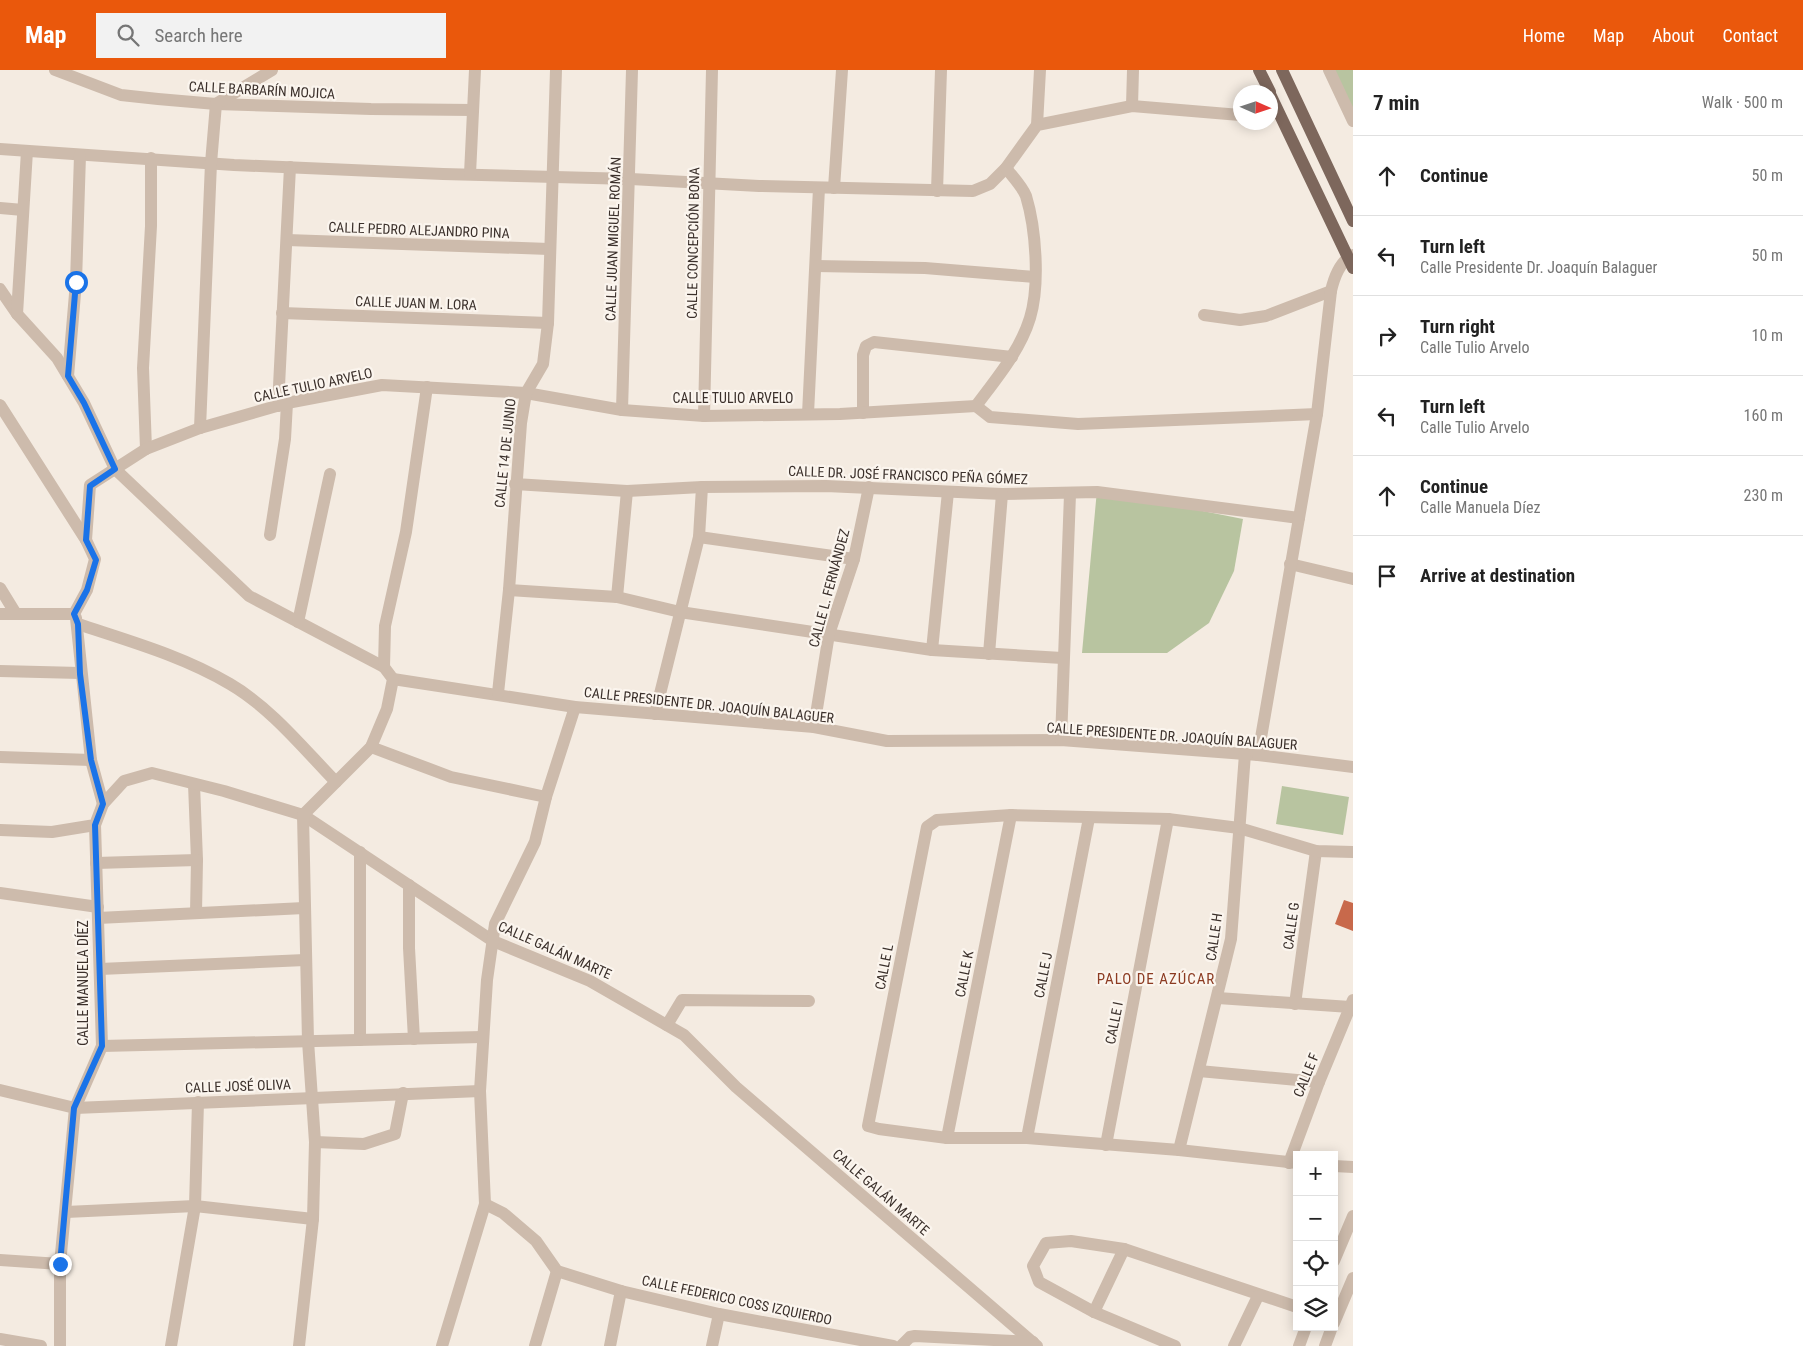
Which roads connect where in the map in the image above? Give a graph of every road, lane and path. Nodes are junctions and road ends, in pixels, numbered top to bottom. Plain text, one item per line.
1 (56, 70) edge
2 (272, 70) edge
3 (476, 70) edge
4 (556, 70) edge
5 (632, 70) edge
6 (712, 70) edge
7 (842, 70) edge
8 (941, 70) edge
9 (1040, 70) edge
10 (1133, 70) edge
11 (1259, 70) edge
12 (1282, 70) edge
13 (1328, 70) edge
14 (1266, 85) edge
15 (216, 104) junction
16 (1132, 106) junction
17 (473, 110) junction
18 (1233, 114) edge
19 (1353, 121) edge
20 (1278, 122) edge
21 (1037, 125) junction
22 (0, 149) edge
23 (27, 151) junction
24 (80, 155) junction
25 (151, 158) junction
26 (211, 164) junction
27 (290, 167) junction
28 (1006, 168) junction
29 (470, 174) junction
30 (553, 178) junction
31 (631, 179) junction
32 (709, 184) junction
33 (819, 188) junction
34 (834, 188) junction
35 (937, 191) junction
36 (0, 208) edge
37 (23, 210) junction
38 (1353, 221) edge
39 (287, 240) junction
40 (549, 250) junction
41 (1351, 260) edge
42 (816, 266) junction
43 (1035, 277) junction
44 (0, 288) edge
45 (1331, 291) junction
46 (282, 313) junction
47 (17, 314) junction
48 (1204, 315) dead end
49 (548, 323) junction
50 (1012, 357) junction
51 (68, 376) junction
52 (427, 387) junction
53 (526, 393) junction
54 (282, 404) junction
55 (0, 405) edge
56 (976, 406) junction
57 (622, 410) junction
58 (863, 413) junction
59 (808, 414) junction
60 (1317, 414) junction
61 (704, 416) junction
62 (200, 428) junction
63 (146, 449) junction
64 (115, 469) junction
65 (330, 474) dead end
66 (515, 484) junction
67 (702, 487) junction
68 (869, 487) junction
69 (628, 491) junction
70 (948, 492) junction
71 (1002, 494) junction
72 (1070, 494) junction
73 (1299, 518) junction
74 (270, 535) dead end
75 (699, 537) junction
76 (86, 540) junction
77 (854, 559) junction
78 (1290, 564) junction
79 (1353, 580) edge
80 (0, 588) edge
81 (509, 590) junction
82 (617, 597) junction
83 (680, 612) junction
84 (0, 614) edge
85 (16, 614) junction
86 (76, 619) junction
87 (298, 622) junction
88 (829, 634) junction
89 (932, 650) junction
90 (989, 654) junction
91 (1062, 658) junction
92 (384, 667) junction
93 (0, 671) edge
94 (80, 674) junction
95 (393, 678) junction
96 (498, 693) junction
97 (574, 707) junction
98 (655, 714) junction
99 (814, 727) junction
100 (1060, 740) junction
101 (371, 747) junction
102 (1244, 754) junction
103 (1258, 755) junction
104 (0, 757) edge
105 (91, 760) junction
106 (1353, 767) edge
107 (336, 782) junction
108 (194, 784) junction
109 (546, 797) junction
110 (103, 804) junction
111 (303, 814) junction
112 (1011, 815) junction
113 (1089, 818) junction
114 (1168, 819) junction
115 (95, 825) junction
116 (1239, 828) junction
117 (0, 830) edge
118 (1316, 851) junction
119 (360, 852) junction
120 (1353, 852) edge
121 (198, 860) junction
122 (96, 863) junction
123 (409, 885) junction
124 (0, 893) edge
125 (304, 908) junction
126 (98, 912) junction
127 (196, 913) junction
128 (492, 940) junction
129 (305, 960) junction
130 (100, 969) junction
131 (1218, 998) junction
132 (809, 1001) dead end
133 (1352, 1003) edge
134 (1295, 1004) junction
135 (667, 1025) junction
136 (482, 1037) junction
137 (414, 1038) junction
138 (360, 1040) junction
139 (308, 1041) junction
140 (102, 1046) junction
141 (1199, 1071) junction
142 (1319, 1082) junction
143 (0, 1090) edge
144 (480, 1092) junction
145 (403, 1093) junction
146 (312, 1098) junction
147 (198, 1102) junction
148 (74, 1108) junction
149 (947, 1138) junction
150 (1027, 1138) junction
151 (315, 1142) junction
152 (1106, 1145) junction
153 (1180, 1150) junction
154 (1297, 1151) edge
155 (1293, 1163) edge
156 (1338, 1166) edge
157 (1353, 1167) edge
158 (485, 1204) junction
159 (195, 1206) junction
160 (66, 1212) junction
161 (1353, 1216) edge
162 (313, 1219) junction
163 (1124, 1249) junction
164 (1338, 1252) edge
165 (0, 1260) edge
166 (60, 1264) junction
167 (557, 1271) junction
168 (1353, 1278) edge
169 (622, 1291) junction
170 (1258, 1296) junction
171 (1293, 1307) edge
172 (1094, 1312) junction
173 (1338, 1313) edge
174 (718, 1314) junction
175 (1305, 1331) edge
176 (1330, 1331) edge
177 (0, 1339) edge
178 (1035, 1344) edge
179 (41, 1346) edge
180 (60, 1346) edge
181 (171, 1346) edge
182 (299, 1346) edge
183 (442, 1346) edge
184 (534, 1346) edge
185 (610, 1346) edge
186 (712, 1346) edge
187 (893, 1346) edge
188 (901, 1346) edge
189 (1175, 1346) edge
190 (1234, 1346) edge
191 (1299, 1346) edge
192 (1324, 1346) edge

1 - 15 street, CALLE BARBARÍN MOJICA
2 - 15 street
3 - 17 street
4 - 30 street, CALLE 14 DE JUNIO
5 - 31 street, CALLE JUAN MIGUEL ROMÁN
6 - 32 street, CALLE CONCEPCIÓN BONA
7 - 34 street
8 - 35 street
9 - 21 street
10 - 16 street
11 - 14 main road
12 - 38 main road
13 - 19 street
15 - 17 street, CALLE BARBARÍN MOJICA
15 - 26 street
16 - 18 street
16 - 21 street
17 - 29 street
20 - 41 main road
21 - 28 street
22 - 23 street
23 - 24 street
23 - 37 street
24 - 25 street
24 - 51 street
25 - 26 street
25 - 63 street
26 - 27 street
26 - 62 street
27 - 29 street
27 - 39 street
28 - 35 street
28 - 43 street
29 - 30 street
30 - 31 street
30 - 40 street, CALLE 14 DE JUNIO
31 - 32 street
31 - 57 street, CALLE JUAN MIGUEL ROMÁN
32 - 33 street
32 - 61 street, CALLE CONCEPCIÓN BONA
33 - 34 street
33 - 42 street
34 - 35 street
36 - 37 street
37 - 47 street
39 - 40 street, CALLE PEDRO ALEJANDRO PINA
39 - 46 street
40 - 49 street, CALLE 14 DE JUNIO
41 - 45 street
42 - 43 street
42 - 59 street
43 - 50 street
44 - 47 street
45 - 48 street
45 - 60 street
46 - 49 street, CALLE JUAN M. LORA
46 - 54 street
47 - 51 street
49 - 53 street, CALLE 14 DE JUNIO
50 - 56 street
50 - 58 street
51 - 64 street
52 - 53 street, CALLE TULIO ARVELO
52 - 54 street, CALLE TULIO ARVELO
52 - 92 street
53 - 57 street, CALLE TULIO ARVELO
53 - 66 street, CALLE 14 DE JUNIO
54 - 62 street, CALLE TULIO ARVELO
54 - 74 street
55 - 76 street
56 - 58 street, CALLE TULIO ARVELO
56 - 60 street
57 - 61 street, CALLE TULIO ARVELO
58 - 59 street, CALLE TULIO ARVELO
59 - 61 street, CALLE TULIO ARVELO
60 - 73 street
62 - 63 street, CALLE TULIO ARVELO
63 - 64 street, CALLE TULIO ARVELO
64 - 76 street, CALLE TULIO ARVELO
64 - 87 street
65 - 87 street
66 - 69 street, CALLE DR. JOSÉ FRANCISCO PEÑA GÓMEZ
66 - 81 street, CALLE 14 DE JUNIO
67 - 68 street, CALLE DR. JOSÉ FRANCISCO PEÑA GÓMEZ
67 - 69 street, CALLE DR. JOSÉ FRANCISCO PEÑA GÓMEZ
67 - 75 street
68 - 70 street, CALLE DR. JOSÉ FRANCISCO PEÑA GÓMEZ
68 - 77 street, CALLE L. FERNÁNDEZ
69 - 82 street
70 - 71 street, CALLE DR. JOSÉ FRANCISCO PEÑA GÓMEZ
70 - 89 street
71 - 72 street, CALLE DR. JOSÉ FRANCISCO PEÑA GÓMEZ
71 - 90 street
72 - 73 street, CALLE DR. JOSÉ FRANCISCO PEÑA GÓMEZ
72 - 91 street
73 - 78 street
75 - 77 street
75 - 83 street
76 - 86 street, CALLE TULIO ARVELO
77 - 88 street, CALLE L. FERNÁNDEZ
78 - 79 street
78 - 103 street
80 - 85 street
81 - 82 street
81 - 96 street, CALLE 14 DE JUNIO
82 - 83 street
83 - 88 street
83 - 98 street
84 - 85 street
85 - 86 street
86 - 94 street
86 - 107 street
87 - 92 street
88 - 89 street
88 - 99 street, CALLE L. FERNÁNDEZ
89 - 90 street
90 - 91 street
91 - 100 street
92 - 95 street
93 - 94 street
94 - 105 street
95 - 96 street, CALLE PRESIDENTE DR. JOAQUÍN BALAGUER
95 - 101 street
96 - 97 street, CALLE PRESIDENTE DR. JOAQUÍN BALAGUER
97 - 98 street, CALLE PRESIDENTE DR. JOAQUÍN BALAGUER
97 - 109 street
98 - 99 street, CALLE PRESIDENTE DR. JOAQUÍN BALAGUER
99 - 100 street, CALLE PRESIDENTE DR. JOAQUÍN BALAGUER
100 - 102 street, CALLE PRESIDENTE DR. JOAQUÍN BALAGUER
101 - 107 street
101 - 109 street
102 - 103 street, CALLE PRESIDENTE DR. JOAQUÍN BALAGUER
102 - 116 street, CALLE H
103 - 106 street, CALLE PRESIDENTE DR. JOAQUÍN BALAGUER
104 - 105 street
105 - 110 street
107 - 111 street
108 - 110 street, CALLE GALÁN MARTE
108 - 111 street, CALLE GALÁN MARTE
108 - 121 street
109 - 128 street
110 - 115 street, CALLE GALÁN MARTE
111 - 119 street, CALLE GALÁN MARTE
111 - 125 street
112 - 113 street
112 - 149 street, CALLE K
112 - 149 street, CALLE L
113 - 114 street
113 - 150 street, CALLE J
114 - 116 street
114 - 152 street, CALLE I
115 - 117 street
115 - 122 street, CALLE MANUELA DÍEZ
116 - 118 street
116 - 131 street, CALLE H
118 - 120 street
118 - 134 street, CALLE G
119 - 123 street, CALLE GALÁN MARTE
119 - 138 street
121 - 122 street
121 - 127 street
122 - 126 street, CALLE MANUELA DÍEZ
123 - 128 street, CALLE GALÁN MARTE
123 - 137 street
124 - 126 street
125 - 127 street
125 - 129 street
126 - 127 street
126 - 130 street, CALLE MANUELA DÍEZ
128 - 135 street, CALLE GALÁN MARTE
128 - 136 street
129 - 130 street
129 - 139 street
130 - 140 street, CALLE MANUELA DÍEZ
131 - 134 street
131 - 141 street, CALLE H
132 - 135 street
133 - 134 street
133 - 142 street, CALLE F
135 - 178 street, CALLE GALÁN MARTE
136 - 137 street
136 - 144 street
137 - 138 street
138 - 139 street
139 - 140 street
139 - 146 street
140 - 148 street, CALLE MANUELA DÍEZ
141 - 142 street
141 - 153 street, CALLE H
142 - 154 street, CALLE F
143 - 148 street, CALLE JOSÉ OLIVA
144 - 145 street, CALLE JOSÉ OLIVA
144 - 158 street
145 - 146 street, CALLE JOSÉ OLIVA
145 - 151 street
146 - 147 street, CALLE JOSÉ OLIVA
146 - 151 street
147 - 148 street, CALLE JOSÉ OLIVA
147 - 159 street
148 - 160 street, CALLE MANUELA DÍEZ
149 - 150 street
150 - 152 street
151 - 162 street
152 - 153 street
153 - 155 street
156 - 157 street
158 - 167 street
158 - 183 street
159 - 160 street
159 - 162 street
159 - 181 street
160 - 166 street, CALLE MANUELA DÍEZ
161 - 164 street
162 - 182 street
163 - 170 street
163 - 172 street
163 - 172 street
165 - 166 street
166 - 180 street, CALLE MANUELA DÍEZ
167 - 169 street, CALLE FEDERICO COSS IZQUIERDO
167 - 184 street
168 - 173 street
169 - 174 street, CALLE FEDERICO COSS IZQUIERDO
169 - 185 street
170 - 171 street
170 - 190 street
172 - 189 street
174 - 186 street
174 - 187 street, CALLE FEDERICO COSS IZQUIERDO
175 - 191 street
176 - 192 street
177 - 179 street
178 - 188 street

